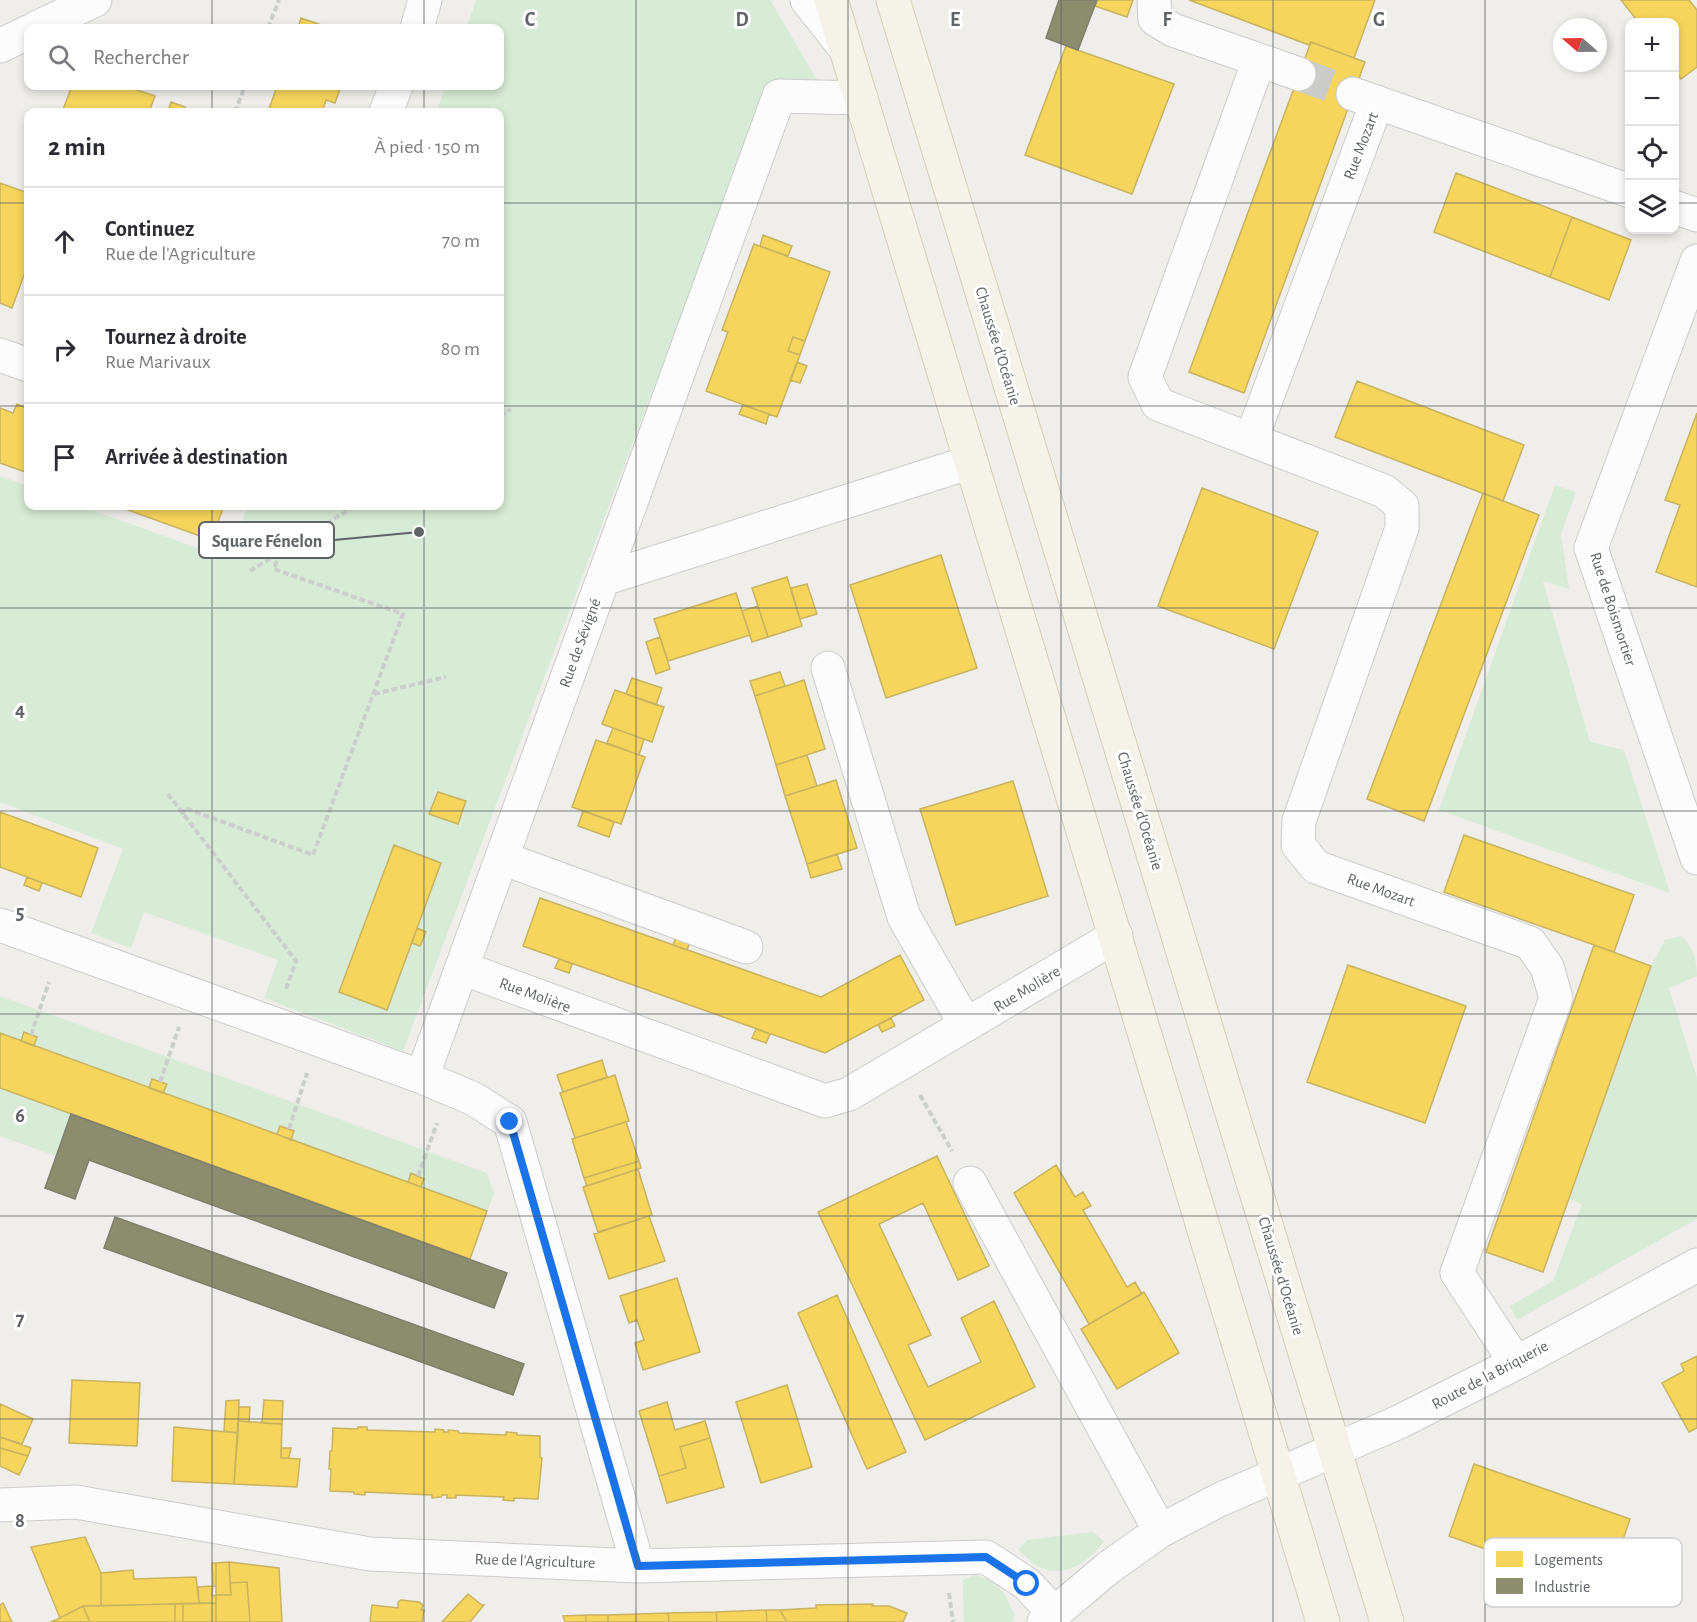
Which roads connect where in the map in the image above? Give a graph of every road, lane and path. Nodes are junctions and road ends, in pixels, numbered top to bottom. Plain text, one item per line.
1 (94, 0) edge
2 (279, 0) edge
3 (425, 0) edge
4 (807, 0) edge
5 (831, 0) edge
6 (893, 0) edge
7 (1154, 0) edge
8 (44, 24) edge
9 (270, 24) edge
10 (418, 24) edge
11 (24, 34) edge
12 (0, 46) edge
13 (847, 51) junction
14 (1259, 60) junction
15 (1299, 74) tunnel mouth
16 (244, 90) edge
17 (394, 90) edge
18 (861, 98) junction
19 (237, 108) edge
20 (388, 108) edge
21 (1625, 190) edge
22 (1679, 209) edge
23 (1697, 215) edge
24 (1697, 261) edge
25 (0, 355) edge
26 (24, 364) edge
27 (511, 409) dead end
28 (504, 413) edge
29 (1251, 440) junction
30 (971, 462) junction
31 (348, 510) edge
32 (280, 552) junction
33 (250, 571) dead end
34 (603, 579) junction
35 (828, 668) dead end
36 (446, 677) dead end
37 (373, 694) junction
38 (168, 794) dead end
39 (183, 815) junction
40 (502, 858) junction
41 (1697, 858) edge
42 (0, 925) edge
43 (1116, 936) junction
44 (746, 947) dead end
45 (462, 968) junction
46 (283, 998) dead end
47 (43, 1001) dead end
48 (966, 1025) junction
49 (31, 1035) dead end
50 (171, 1049) dead end
51 (422, 1077) junction
52 (160, 1082) dead end
53 (915, 1086) dead end
54 (299, 1096) dead end
55 (441, 1114) dead end
56 (289, 1129) dead end
57 (418, 1176) dead end
58 (970, 1183) joint
59 (1697, 1265) edge
60 (1516, 1363) junction
61 (1335, 1451) junction
62 (1278, 1475) junction
63 (0, 1505) edge
64 (1160, 1531) junction
65 (638, 1566) junction
66 (949, 1592) dead end
67 (1049, 1617) edge
68 (953, 1622) edge
69 (1323, 1622) edge
70 (1387, 1622) edge

1 - 8 street
2 - 9 path
3 - 10 street
4 - 13 street
5 - 13 main road
6 - 61 main road, Chaussée d'Océanie
7 - 14 street
11 - 12 street
13 - 18 main road
14 - 15 street
14 - 29 street, Rue Mozart
16 - 19 path
17 - 20 street
18 - 30 main road
18 - 34 street
21 - 29 street, Rue Mozart
22 - 23 street
24 - 41 street, Rue de Boismortier
25 - 26 street
27 - 28 path
29 - 60 street, Rue Mozart
30 - 34 street, Rue de Sévigné
30 - 43 main road
31 - 32 path
32 - 33 path
32 - 37 path
34 - 40 street, Rue de Sévigné
35 - 48 street
36 - 37 path
37 - 39 path
38 - 39 path
39 - 46 path
40 - 44 street
40 - 45 street, Rue de Sévigné
42 - 51 street
43 - 48 street, Rue Molière
43 - 62 main road
45 - 48 street, Rue Molière
45 - 51 street
47 - 49 path
50 - 52 path
51 - 65 street
53 - 58 path
54 - 56 path
55 - 57 path
58 - 64 street
59 - 60 street, Route de la Briquerie
60 - 61 street, Route de la Briquerie
61 - 62 street, Route de la Briquerie
61 - 70 main road, Chaussée d'Océanie
62 - 64 street, Route de la Briquerie
62 - 69 main road
63 - 65 street, Rue de l'Agriculture
64 - 67 street, Route de la Briquerie
65 - 67 street, Rue de l'Agriculture
66 - 68 path

